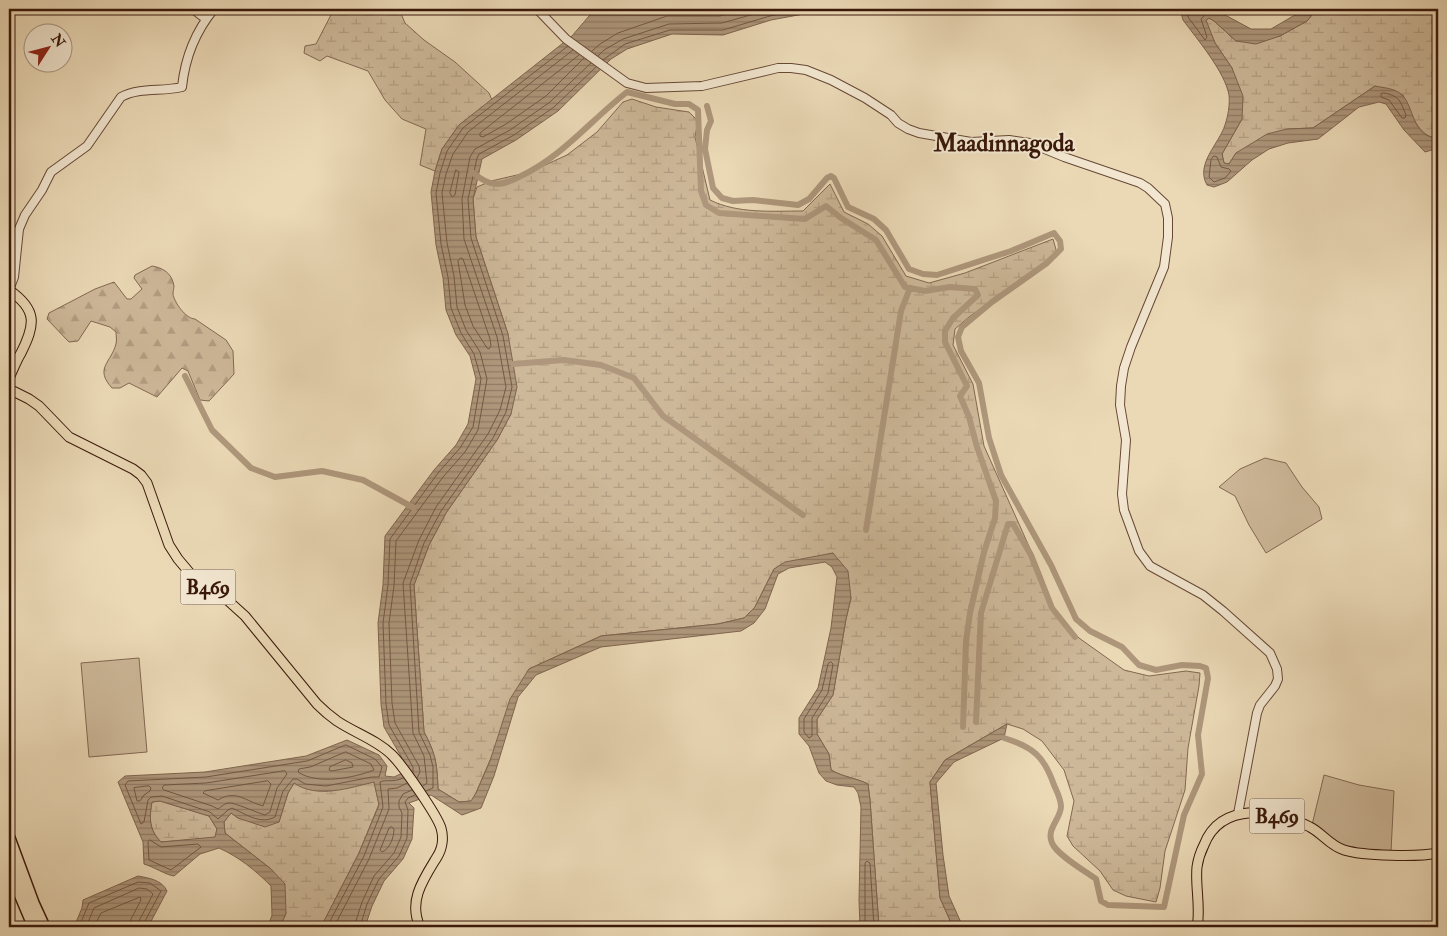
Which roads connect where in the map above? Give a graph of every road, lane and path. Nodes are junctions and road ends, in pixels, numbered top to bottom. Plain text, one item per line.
1 (193, 9) edge
2 (214, 9) edge
3 (537, 9) edge
4 (206, 19) junction
5 (9, 290) edge
6 (9, 378) edge
7 (9, 389) edge
8 (1238, 814) junction
9 (9, 838) edge
10 (1438, 853) edge
11 (9, 868) edge
12 (34, 927) edge
13 (44, 927) edge
14 (420, 927) edge
15 (1197, 927) edge

1 - 4 street
2 - 4 street
3 - 8 street
4 - 5 street
5 - 6 main road
7 - 14 main road, B469
8 - 10 main road, B469
8 - 15 main road, B469
9 - 13 highway
11 - 12 highway

